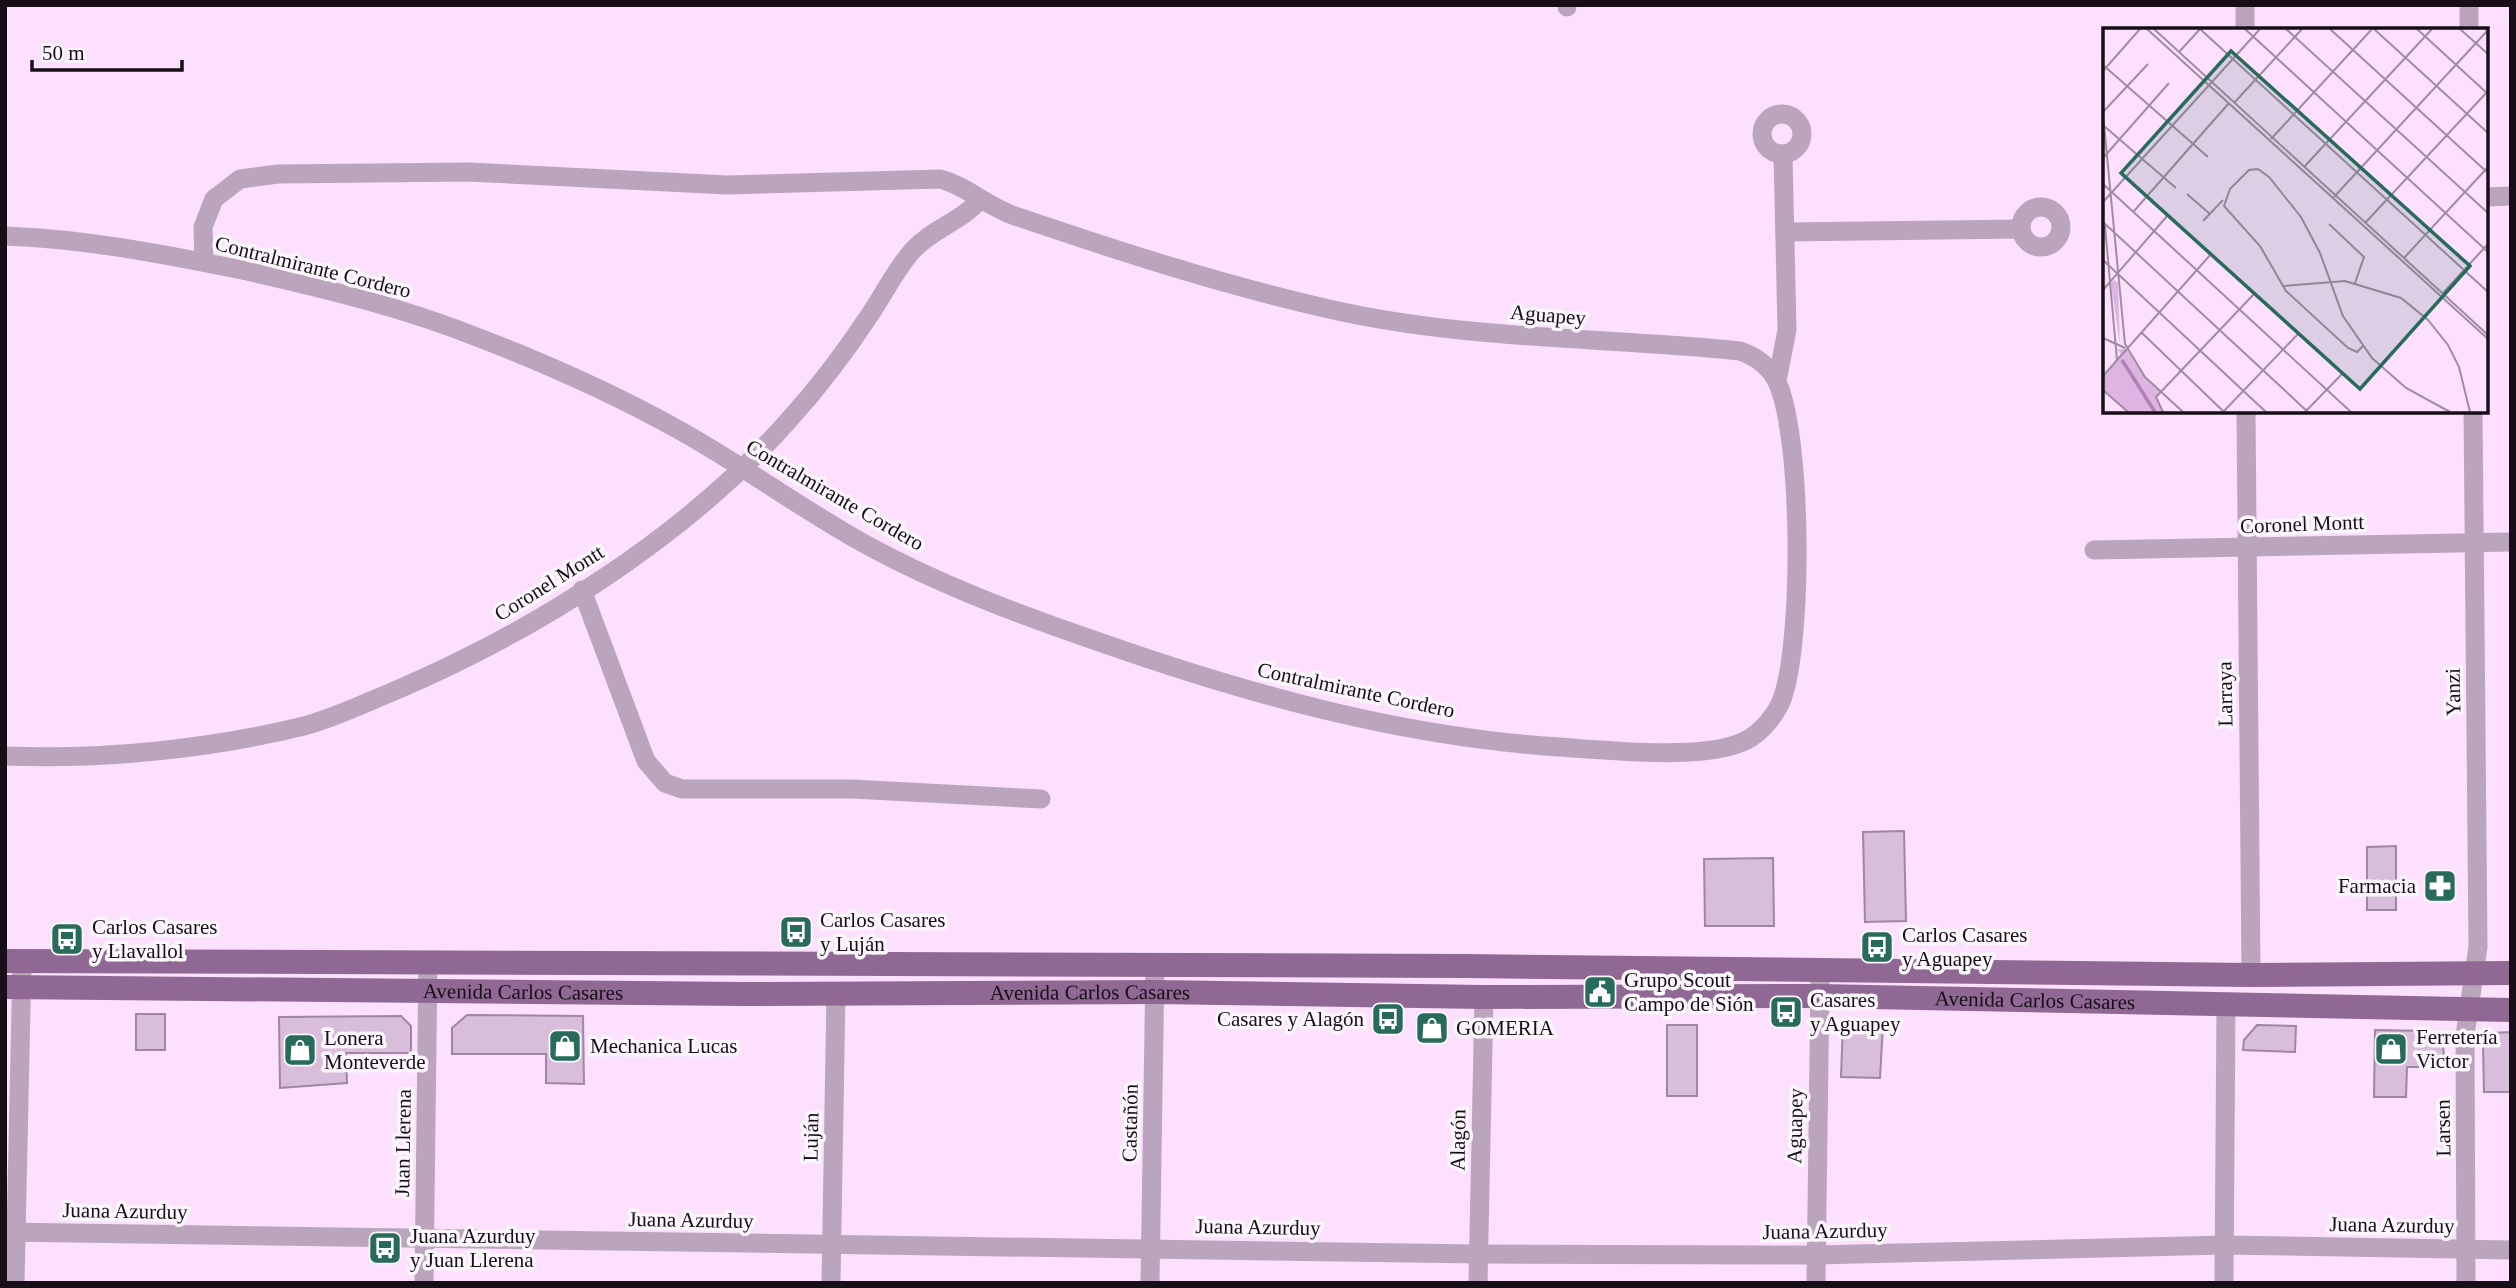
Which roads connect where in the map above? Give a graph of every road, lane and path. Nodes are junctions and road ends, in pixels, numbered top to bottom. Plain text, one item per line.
1 (2245, 5) edge
2 (2469, 5) edge
3 (2245, 28) edge
4 (2469, 28) edge
5 (1783, 154) dead end
6 (2511, 196) edge
7 (2488, 197) edge
8 (979, 201) junction
9 (2021, 229) dead end
10 (1785, 232) junction
11 (5, 236) edge
12 (204, 262) junction
13 (1777, 380) junction
14 (2246, 413) edge
15 (2473, 413) edge
16 (743, 468) junction
17 (2474, 542) junction
18 (2511, 542) edge
19 (2246, 548) junction
20 (2094, 550) dead end
21 (582, 590) junction
22 (5, 756) edge
23 (1041, 799) dead end
24 (14, 961) edge
25 (428, 961) junction
26 (1155, 965) junction
27 (1821, 970) junction
28 (2475, 973) junction
29 (2511, 973) edge
30 (2251, 975) junction
31 (13, 987) edge
32 (429, 990) junction
33 (1155, 992) junction
34 (836, 993) junction
35 (1819, 996) junction
36 (1484, 997) junction
37 (2226, 1004) junction
38 (2467, 1009) junction
39 (2511, 1010) edge
40 (11, 1232) edge
41 (424, 1240) junction
42 (831, 1244) junction
43 (2225, 1245) junction
44 (1150, 1248) junction
45 (2467, 1250) junction
46 (2511, 1250) edge
47 (1478, 1254) junction
48 (1816, 1255) junction
49 (16, 1283) edge
50 (424, 1283) edge
51 (831, 1283) edge
52 (1150, 1283) edge
53 (1478, 1283) edge
54 (1816, 1283) edge
55 (2224, 1283) edge
56 (2466, 1283) edge

1 - 3 street
2 - 4 street
5 - 10 street
6 - 7 street
8 - 12 street, Aguapey
8 - 13 street, Aguapey
8 - 16 street, Coronel Montt
9 - 10 street
10 - 13 street
11 - 12 street, Contralmirante Cordero
12 - 16 street, Contralmirante Cordero
13 - 16 street, Contralmirante Cordero
14 - 19 street, Larraya
15 - 17 street, Yanzi
16 - 21 street, Coronel Montt
17 - 18 street, Coronel Montt
17 - 19 street, Coronel Montt
17 - 28 street, Yanzi
19 - 20 street, Coronel Montt
19 - 30 street, Larraya
21 - 22 street, Coronel Montt
21 - 23 street
24 - 25 main road, Avenida Carlos Casares
24 - 31 street
25 - 26 main road, Avenida Carlos Casares
25 - 32 street, Juan Llerena
26 - 27 main road, Avenida Carlos Casares
26 - 33 street, Castañón
27 - 30 main road, Avenida Carlos Casares
27 - 35 street, Aguapey
28 - 29 main road, Avenida Carlos Casares
28 - 30 main road, Avenida Carlos Casares
28 - 38 street, Larsen
31 - 32 main road, Avenida Carlos Casares
31 - 40 street
32 - 34 main road, Avenida Carlos Casares
32 - 41 street, Juan Llerena
33 - 34 main road, Avenida Carlos Casares
33 - 36 main road, Avenida Carlos Casares
33 - 44 street, Castañón
34 - 42 street, Luján
35 - 36 main road, Avenida Carlos Casares
35 - 37 main road, Avenida Carlos Casares
35 - 48 street, Aguapey
36 - 47 street, Alagón
37 - 38 main road, Avenida Carlos Casares
37 - 43 street
38 - 39 main road, Avenida Carlos Casares
38 - 45 street, Larsen
40 - 41 street, Juana Azurduy
40 - 49 street
41 - 42 street, Juana Azurduy
41 - 50 street, Juan Llerena
42 - 44 street, Juana Azurduy
42 - 51 street, Luján
43 - 45 street, Juana Azurduy
43 - 48 street, Juana Azurduy
43 - 55 street
44 - 47 street, Juana Azurduy
44 - 52 street, Castañón
45 - 46 street, Juana Azurduy
45 - 56 street, Larsen
47 - 48 street, Juana Azurduy
47 - 53 street, Alagón
48 - 54 street, Aguapey

